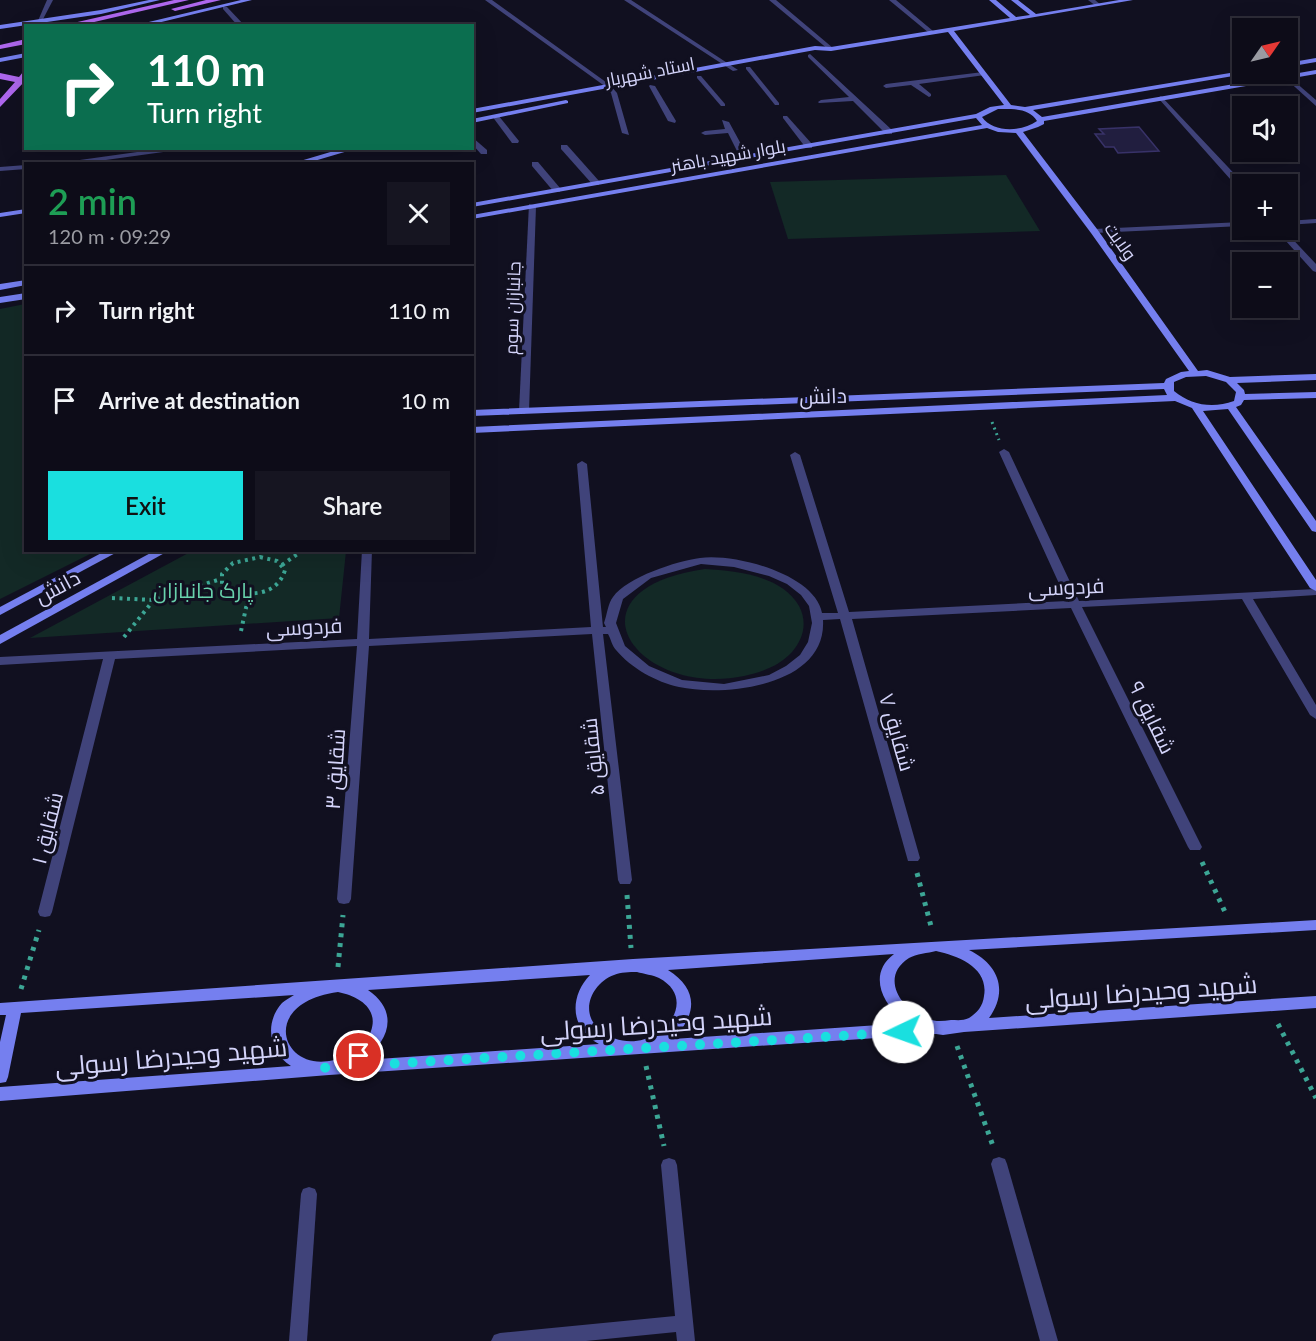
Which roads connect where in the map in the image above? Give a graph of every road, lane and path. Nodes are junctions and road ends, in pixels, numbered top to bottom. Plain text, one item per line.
1 (50, 0) edge
2 (157, 0) edge
3 (185, 0) edge
4 (217, 0) edge
5 (249, 0) edge
6 (488, 0) edge
7 (627, 0) edge
8 (772, 0) edge
9 (892, 0) edge
10 (992, 0) edge
11 (1014, 0) edge
12 (1091, 0) edge
13 (1130, 0) edge
14 (1098, 5) junction
15 (225, 8) dead end
16 (1034, 15) junction
17 (1014, 18) junction
18 (39, 22) junction
19 (73, 24) edge
20 (108, 24) edge
21 (144, 24) edge
22 (240, 24) edge
23 (0, 27) edge
24 (949, 29) junction
25 (931, 32) junction
26 (24, 34) edge
27 (0, 39) edge
28 (24, 41) edge
29 (0, 47) edge
30 (831, 49) junction
31 (24, 55) edge
32 (810, 56) junction
33 (0, 60) edge
34 (1316, 60) edge
35 (1298, 63) edge
36 (726, 65) junction
37 (748, 68) junction
38 (735, 70) junction
39 (1316, 72) edge
40 (983, 74) junction
41 (1232, 75) edge
42 (1298, 75) edge
43 (0, 76) edge
44 (22, 77) edge
45 (699, 77) junction
46 (913, 83) junction
47 (1245, 84) edge
48 (1295, 84) edge
49 (608, 86) junction
50 (652, 86) junction
51 (886, 86) dead end
52 (614, 93) junction
53 (929, 95) dead end
54 (1161, 98) junction
55 (855, 99) junction
56 (821, 102) dead end
57 (0, 104) edge
58 (777, 104) dead end
59 (1316, 104) edge
60 (723, 105) dead end
61 (1009, 107) junction
62 (1024, 109) junction
63 (474, 111) edge
64 (496, 116) junction
65 (978, 116) junction
66 (784, 117) dead end
67 (1041, 119) junction
68 (474, 121) edge
69 (672, 121) dead end
70 (725, 122) dead end
71 (989, 126) junction
72 (1018, 130) junction
73 (730, 131) junction
74 (889, 132) junction
75 (626, 133) dead end
76 (705, 133) dead end
77 (474, 141) edge
78 (515, 141) dead end
79 (809, 146) junction
80 (564, 147) dead end
81 (166, 150) edge
82 (347, 150) edge
83 (484, 152) dead end
84 (744, 157) junction
85 (70, 162) edge
86 (301, 162) edge
87 (536, 164) dead end
88 (24, 167) edge
89 (0, 170) edge
90 (1232, 176) edge
91 (596, 183) junction
92 (557, 190) junction
93 (474, 205) edge
94 (532, 206) junction
95 (24, 211) edge
96 (0, 215) edge
97 (474, 217) edge
98 (1316, 221) edge
99 (1298, 222) edge
100 (1232, 224) edge
101 (1094, 231) junction
102 (1289, 240) edge
103 (1316, 269) edge
104 (24, 282) edge
105 (0, 287) edge
106 (24, 296) edge
107 (0, 300) edge
108 (1195, 373) junction
109 (1316, 377) edge
110 (1229, 380) junction
111 (1167, 386) junction
112 (1316, 395) edge
113 (1175, 398) junction
114 (1242, 398) junction
115 (1195, 406) junction
116 (1230, 406) junction
117 (985, 407) junction
118 (524, 411) junction
119 (474, 413) edge
120 (474, 430) edge
121 (1004, 452) joint
122 (795, 455) dead end
123 (582, 465) dead end
124 (1316, 529) edge
125 (112, 552) edge
126 (161, 552) edge
127 (300, 552) edge
128 (367, 552) edge
129 (282, 565) junction
130 (221, 579) junction
131 (1316, 590) edge
132 (89, 591) junction
133 (249, 594) junction
134 (1246, 596) junction
135 (153, 600) junction
136 (1075, 605) junction
137 (0, 612) edge
138 (845, 616) junction
139 (819, 617) junction
140 (603, 630) junction
141 (0, 640) edge
142 (363, 642) junction
143 (238, 649) junction
144 (110, 655) junction
145 (0, 661) edge
146 (1316, 715) edge
147 (1196, 847) joint
148 (913, 858) joint
149 (625, 880) joint
150 (344, 899) joint
151 (45, 912) joint
152 (1316, 924) edge
153 (1232, 930) junction
154 (936, 946) junction
155 (633, 966) junction
156 (337, 986) junction
157 (1316, 1002) edge
158 (1268, 1005) junction
159 (7, 1009) edge
160 (951, 1029) junction
161 (642, 1047) junction
162 (324, 1068) junction
163 (0, 1077) edge
164 (0, 1094) edge
165 (1316, 1098) edge
166 (999, 1164) joint
167 (669, 1165) joint
168 (309, 1194) dead end
169 (685, 1332) edge
170 (298, 1341) edge
171 (500, 1341) edge
172 (1049, 1341) edge

1 - 18 street
2 - 18 street
3 - 19 main road
4 - 20 main road
5 - 21 street
6 - 49 street
7 - 36 street
8 - 30 street
9 - 25 street
10 - 17 street
11 - 16 street
12 - 14 street
13 - 14 street, استاد شهریار
14 - 16 street, استاد شهریار
15 - 22 street
16 - 17 street, استاد شهریار
17 - 24 street, استاد شهریار
18 - 23 street
24 - 25 street, استاد شهریار
24 - 40 street
25 - 30 street, استاد شهریار
26 - 27 main road
28 - 29 main road
30 - 32 street, استاد شهریار
30 - 36 street, استاد شهریار
31 - 33 street
32 - 37 street, استاد شهریار
32 - 55 street
34 - 35 street
36 - 38 street
36 - 49 street, استاد شهریار
37 - 38 street, استاد شهریار
37 - 58 street
38 - 45 street, استاد شهریار
39 - 42 street
40 - 46 street
40 - 61 street
41 - 62 street
43 - 44 main road
44 - 57 main road
45 - 50 street, استاد شهریار
45 - 60 street
46 - 51 street
46 - 53 street
47 - 54 street
48 - 59 street
49 - 52 street
49 - 63 street, استاد شهریار
50 - 52 street, استاد شهریار
50 - 69 street
52 - 64 street, استاد شهریار
52 - 75 street
54 - 67 street
54 - 90 street
55 - 56 street
55 - 74 street
61 - 62 street
61 - 65 street, بلوار شهید باهنر
62 - 67 street
64 - 68 street, استاد شهریار
64 - 78 street
65 - 71 street
65 - 74 street, بلوار شهید باهنر
66 - 79 street
67 - 72 street
70 - 73 street
71 - 72 street, بلوار شهید باهنر
71 - 94 street, بلوار شهید باهنر
72 - 101 street, ولایت
73 - 76 street
73 - 84 street
74 - 79 street, بلوار شهید باهنر
77 - 83 street
79 - 84 street, بلوار شهید باهنر
80 - 91 street
81 - 85 street
82 - 86 street
84 - 91 street, بلوار شهید باهنر
87 - 92 street
88 - 89 street
91 - 92 street, بلوار شهید باهنر
92 - 93 street, بلوار شهید باهنر
94 - 97 street, بلوار شهید باهنر
94 - 118 street, جانبازان سوم
95 - 96 street
98 - 99 street
100 - 101 street
101 - 108 street, ولایت
102 - 103 street
104 - 105 street
106 - 107 street
108 - 110 street
108 - 111 street
109 - 110 street
110 - 114 street
111 - 113 street
111 - 118 street, دانش
112 - 114 street
113 - 115 street
113 - 117 street, دانش
114 - 116 street
115 - 116 street
115 - 131 street
116 - 124 street
117 - 120 street, دانش
117 - 121 path
118 - 119 street, دانش
121 - 136 street, شقایق ۹
122 - 138 street, شقایق ۷
123 - 140 street, شقایق ۵
125 - 137 street, دانش
126 - 132 street, دانش
127 - 129 path
128 - 142 street, شقایق ۳
129 - 130 path
129 - 133 path
130 - 133 path
130 - 135 path
131 - 134 street, فردوسی
132 - 135 path
132 - 141 street, دانش
133 - 143 path
134 - 136 street, فردوسی
134 - 146 street
135 - 144 path
136 - 138 street, فردوسی
136 - 147 street, شقایق ۹
138 - 139 street, فردوسی
138 - 148 street, شقایق ۷
139 - 140 street
139 - 140 street
140 - 142 street, فردوسی
140 - 149 street, شقایق ۵
142 - 143 street, فردوسی
142 - 150 street, شقایق ۳
143 - 144 street, فردوسی
144 - 145 street, فردوسی
144 - 151 street, شقایق ۱
147 - 153 path
148 - 154 path
149 - 155 path
150 - 156 path
151 - 159 path
152 - 153 street
153 - 154 street
154 - 155 street
154 - 160 street
154 - 160 street
155 - 156 street
155 - 161 street
155 - 161 street
156 - 159 street
156 - 162 street
156 - 162 street
157 - 158 street, شهید وحیدرضا رسولی
158 - 160 street, شهید وحیدرضا رسولی
158 - 165 path
159 - 163 street
160 - 161 street, شهید وحیدرضا رسولی
160 - 166 path
161 - 162 street, شهید وحیدرضا رسولی
161 - 167 path
162 - 164 street, شهید وحیدرضا رسولی
166 - 172 street
167 - 169 street
168 - 170 street
169 - 171 street

